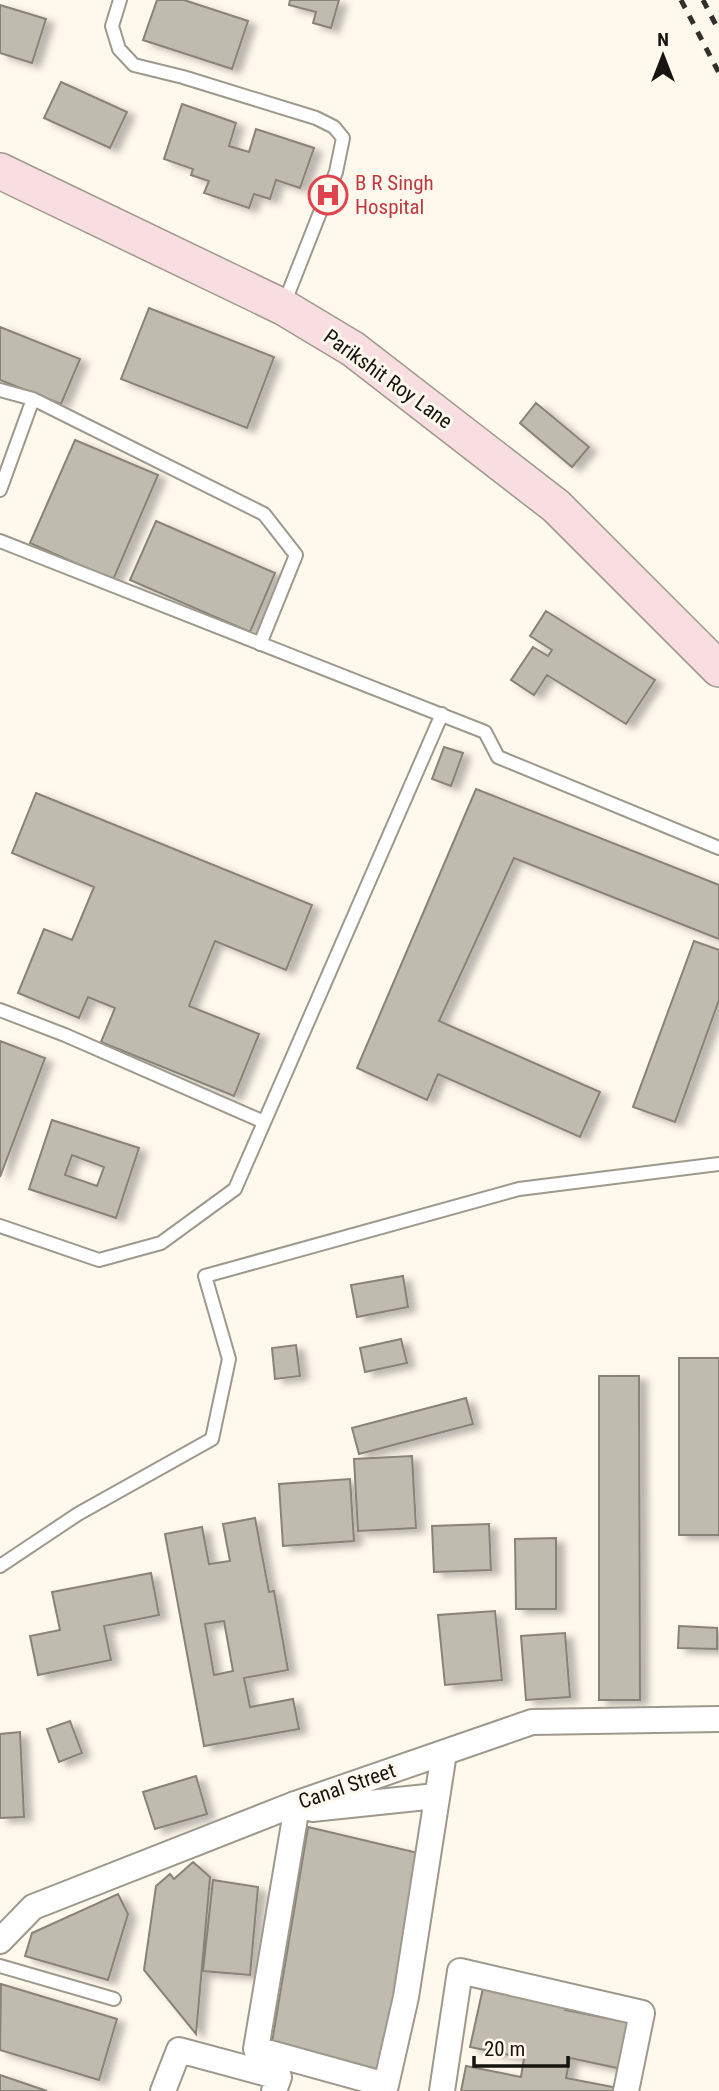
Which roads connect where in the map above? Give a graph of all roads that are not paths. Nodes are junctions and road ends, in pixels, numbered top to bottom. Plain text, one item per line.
1 (120, 0) edge
2 (0, 171) edge
3 (283, 307) junction
4 (0, 390) edge
5 (33, 399) junction
6 (0, 490) edge
7 (0, 541) edge
8 (260, 644) junction
9 (719, 669) edge
10 (442, 715) junction
11 (719, 848) edge
12 (0, 1010) edge
13 (264, 1122) junction
14 (719, 1164) edge
15 (0, 1226) edge
16 (0, 1566) edge
17 (719, 1719) edge
18 (444, 1753) junction
19 (436, 1796) junction
20 (296, 1808) junction
21 (0, 1941) edge
22 (0, 1966) edge
23 (114, 1999) dead end
24 (163, 2091) edge
25 (274, 2091) edge
26 (442, 2091) edge
27 (626, 2091) edge

1 - 3 lane
2 - 3 main road, Parikshit Roy Lane
3 - 9 main road, Parikshit Roy Lane
4 - 5 lane
5 - 6 lane
5 - 8 lane
7 - 8 lane
8 - 10 lane
10 - 11 lane
10 - 13 lane
12 - 13 lane
13 - 15 lane
14 - 16 lane
17 - 18 street, Canal Street
18 - 19 street
18 - 20 street, Canal Street
19 - 20 street
19 - 20 street
20 - 21 street, Canal Street
22 - 23 lane
24 - 25 street
26 - 27 street

